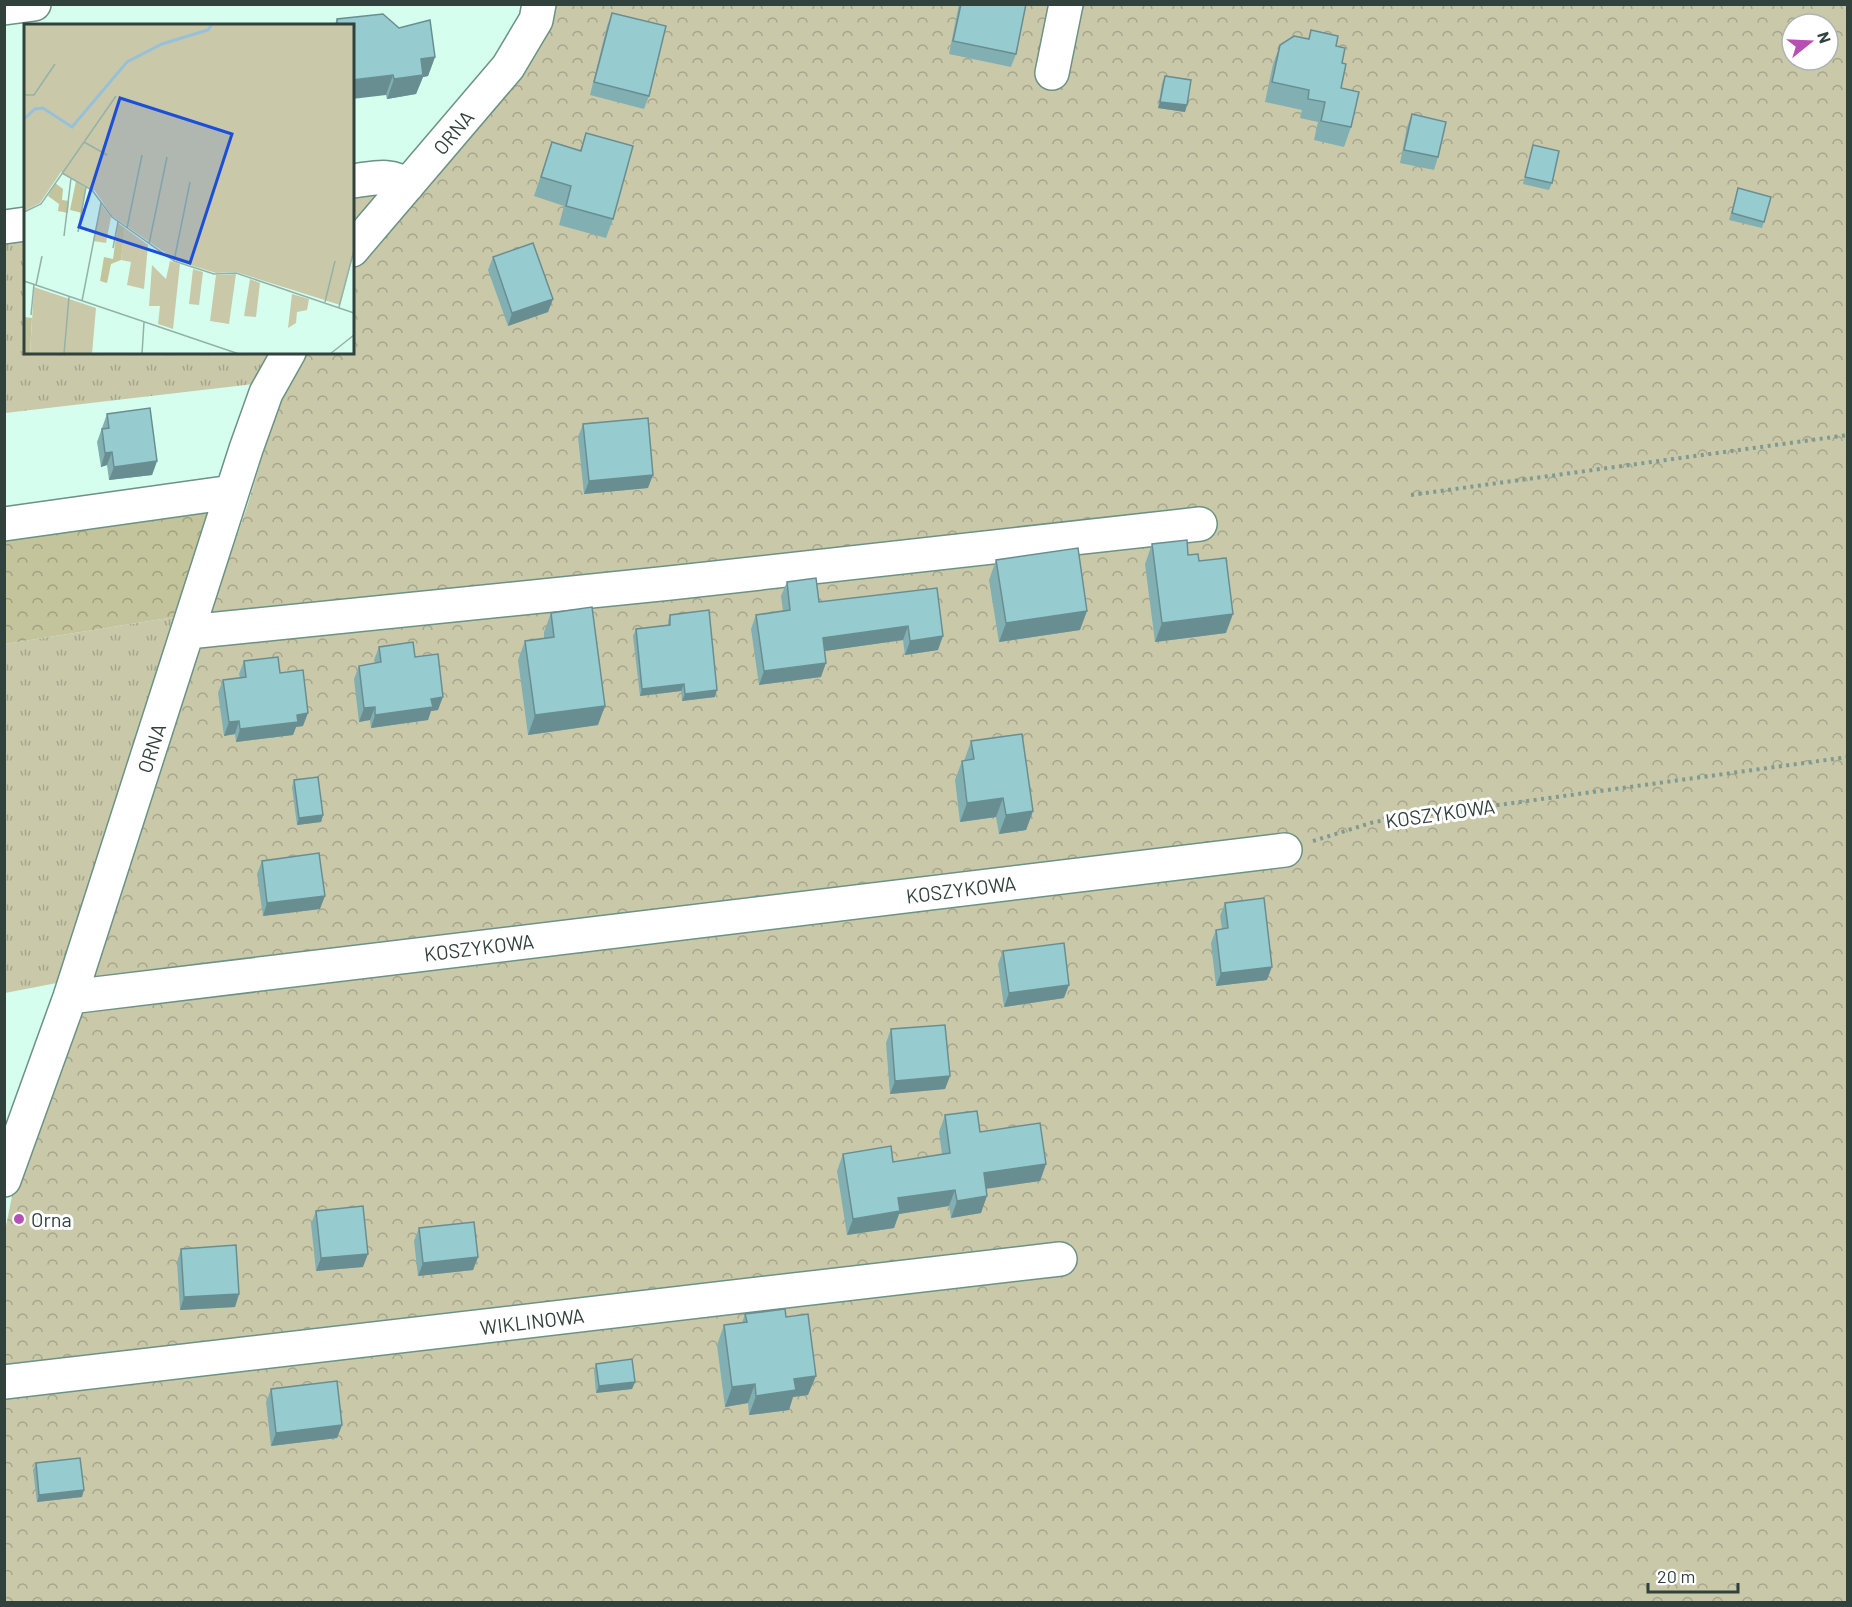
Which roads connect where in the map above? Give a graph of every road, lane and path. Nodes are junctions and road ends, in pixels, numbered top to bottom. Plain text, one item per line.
1 (34, 4) edge
2 (539, 4) edge
3 (1066, 4) edge
4 (4, 8) edge
5 (1052, 73) dead end
6 (354, 181) edge
7 (407, 186) junction
8 (24, 224) edge
9 (4, 227) edge
10 (354, 248) edge
11 (288, 354) edge
12 (1848, 435) edge
13 (232, 492) junction
14 (1411, 495) dead end
15 (4, 524) edge
16 (1200, 524) dead end
17 (188, 632) junction
18 (1848, 758) edge
19 (1285, 850) joint
20 (70, 997) junction
21 (4, 1180) edge
22 (1060, 1259) dead end
23 (4, 1382) edge

1 - 4 street
2 - 7 street, ORNA
3 - 5 street
6 - 7 street
7 - 10 street, ORNA
8 - 9 street
11 - 13 street, ORNA
12 - 14 path
13 - 15 street
13 - 17 street, ORNA
16 - 17 street
17 - 20 street, ORNA
18 - 19 path, KOSZYKOWA
19 - 20 street, KOSZYKOWA
20 - 21 street, ORNA
22 - 23 street, WIKLINOWA

